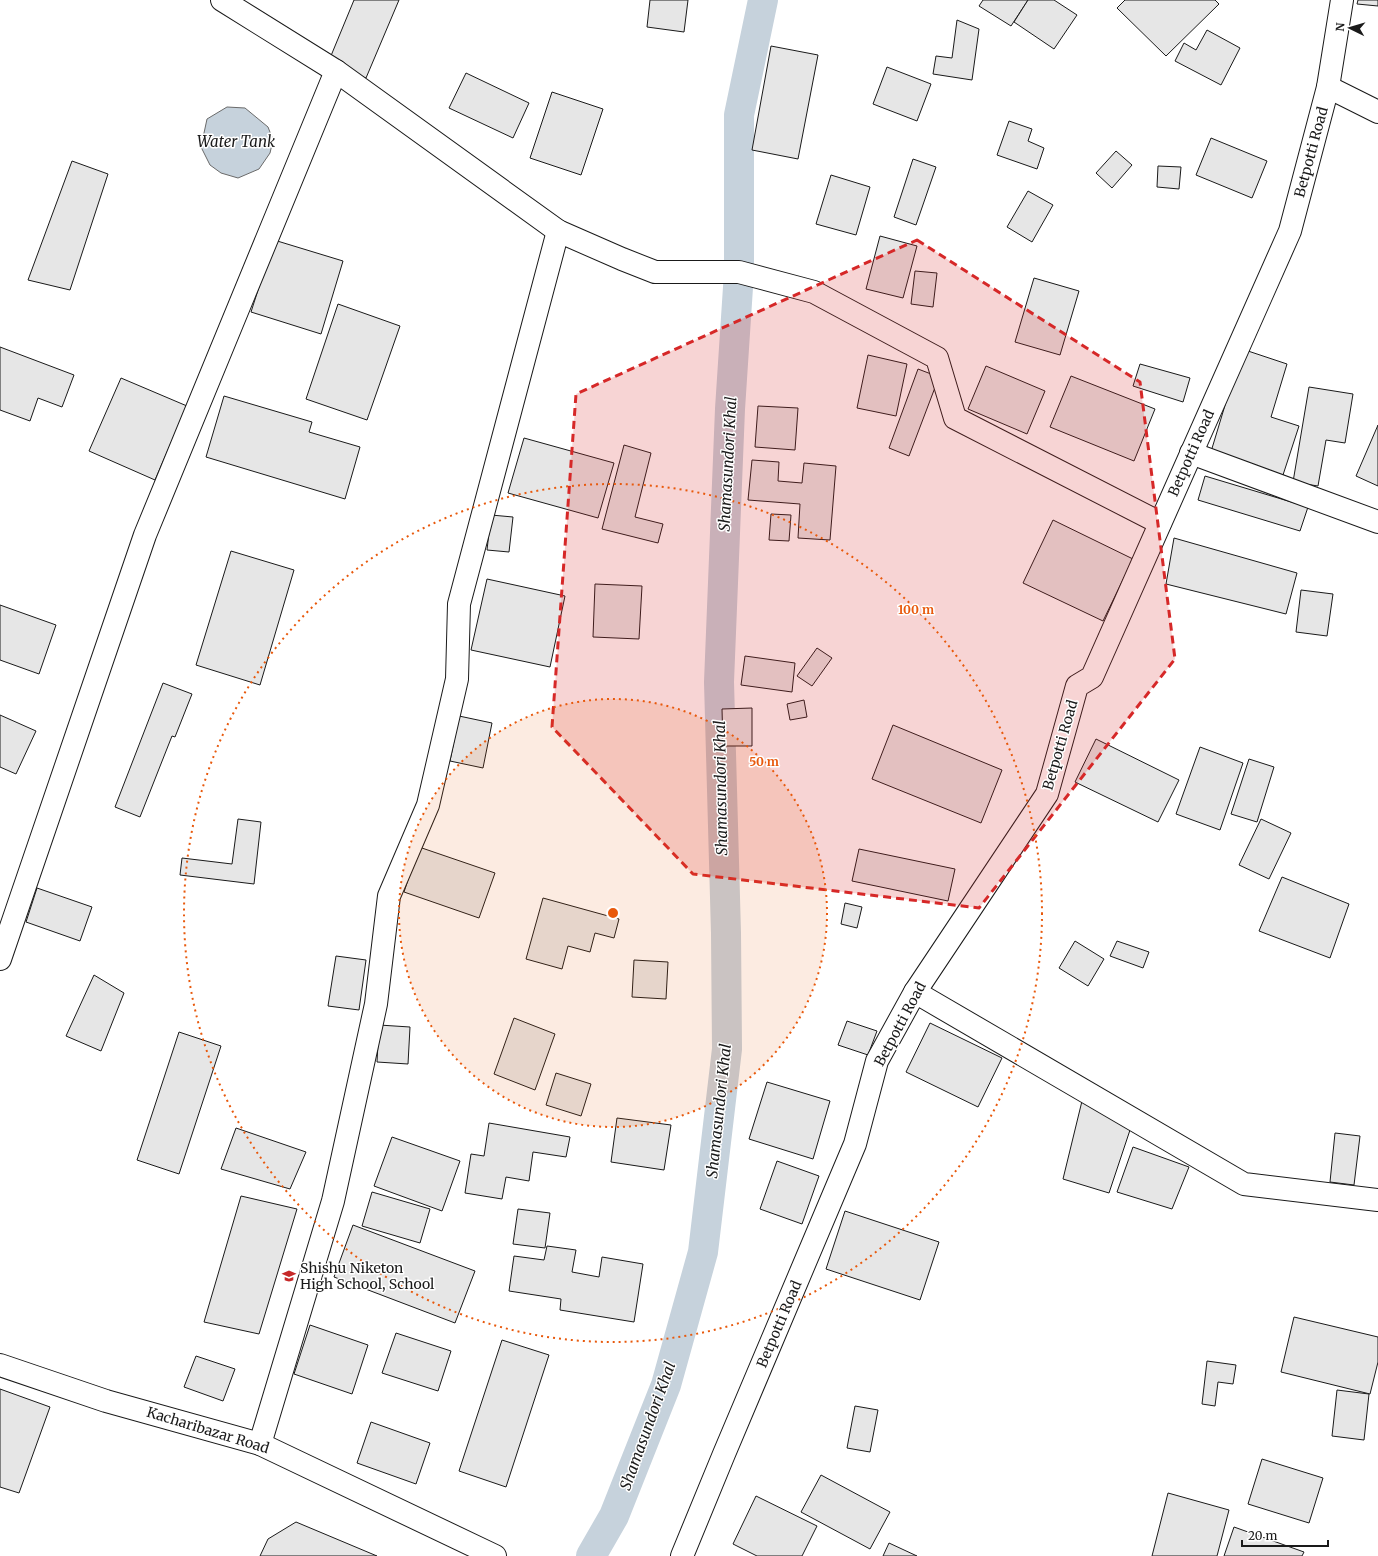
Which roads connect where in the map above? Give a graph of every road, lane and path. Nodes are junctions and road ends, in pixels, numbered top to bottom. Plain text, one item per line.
1 (222, 0) edge
2 (1342, 0) edge
3 (336, 71) junction
4 (1328, 86) junction
5 (1378, 112) edge
6 (558, 231) junction
7 (1191, 453) junction
8 (1378, 522) edge
9 (1160, 523) junction
10 (0, 959) edge
11 (915, 992) junction
12 (1378, 1200) edge
13 (0, 1365) edge
14 (260, 1444) junction
15 (495, 1556) edge
16 (682, 1556) edge

1 - 3 street
2 - 4 street, Betpotti Road
3 - 6 street
3 - 10 street
4 - 5 street
4 - 7 street, Betpotti Road
6 - 9 street
6 - 14 street
7 - 8 street
7 - 9 street, Betpotti Road
9 - 11 street, Betpotti Road
11 - 12 street
11 - 16 street, Betpotti Road
13 - 14 street, Kacharibazar Road
14 - 15 street, Kacharibazar Road

